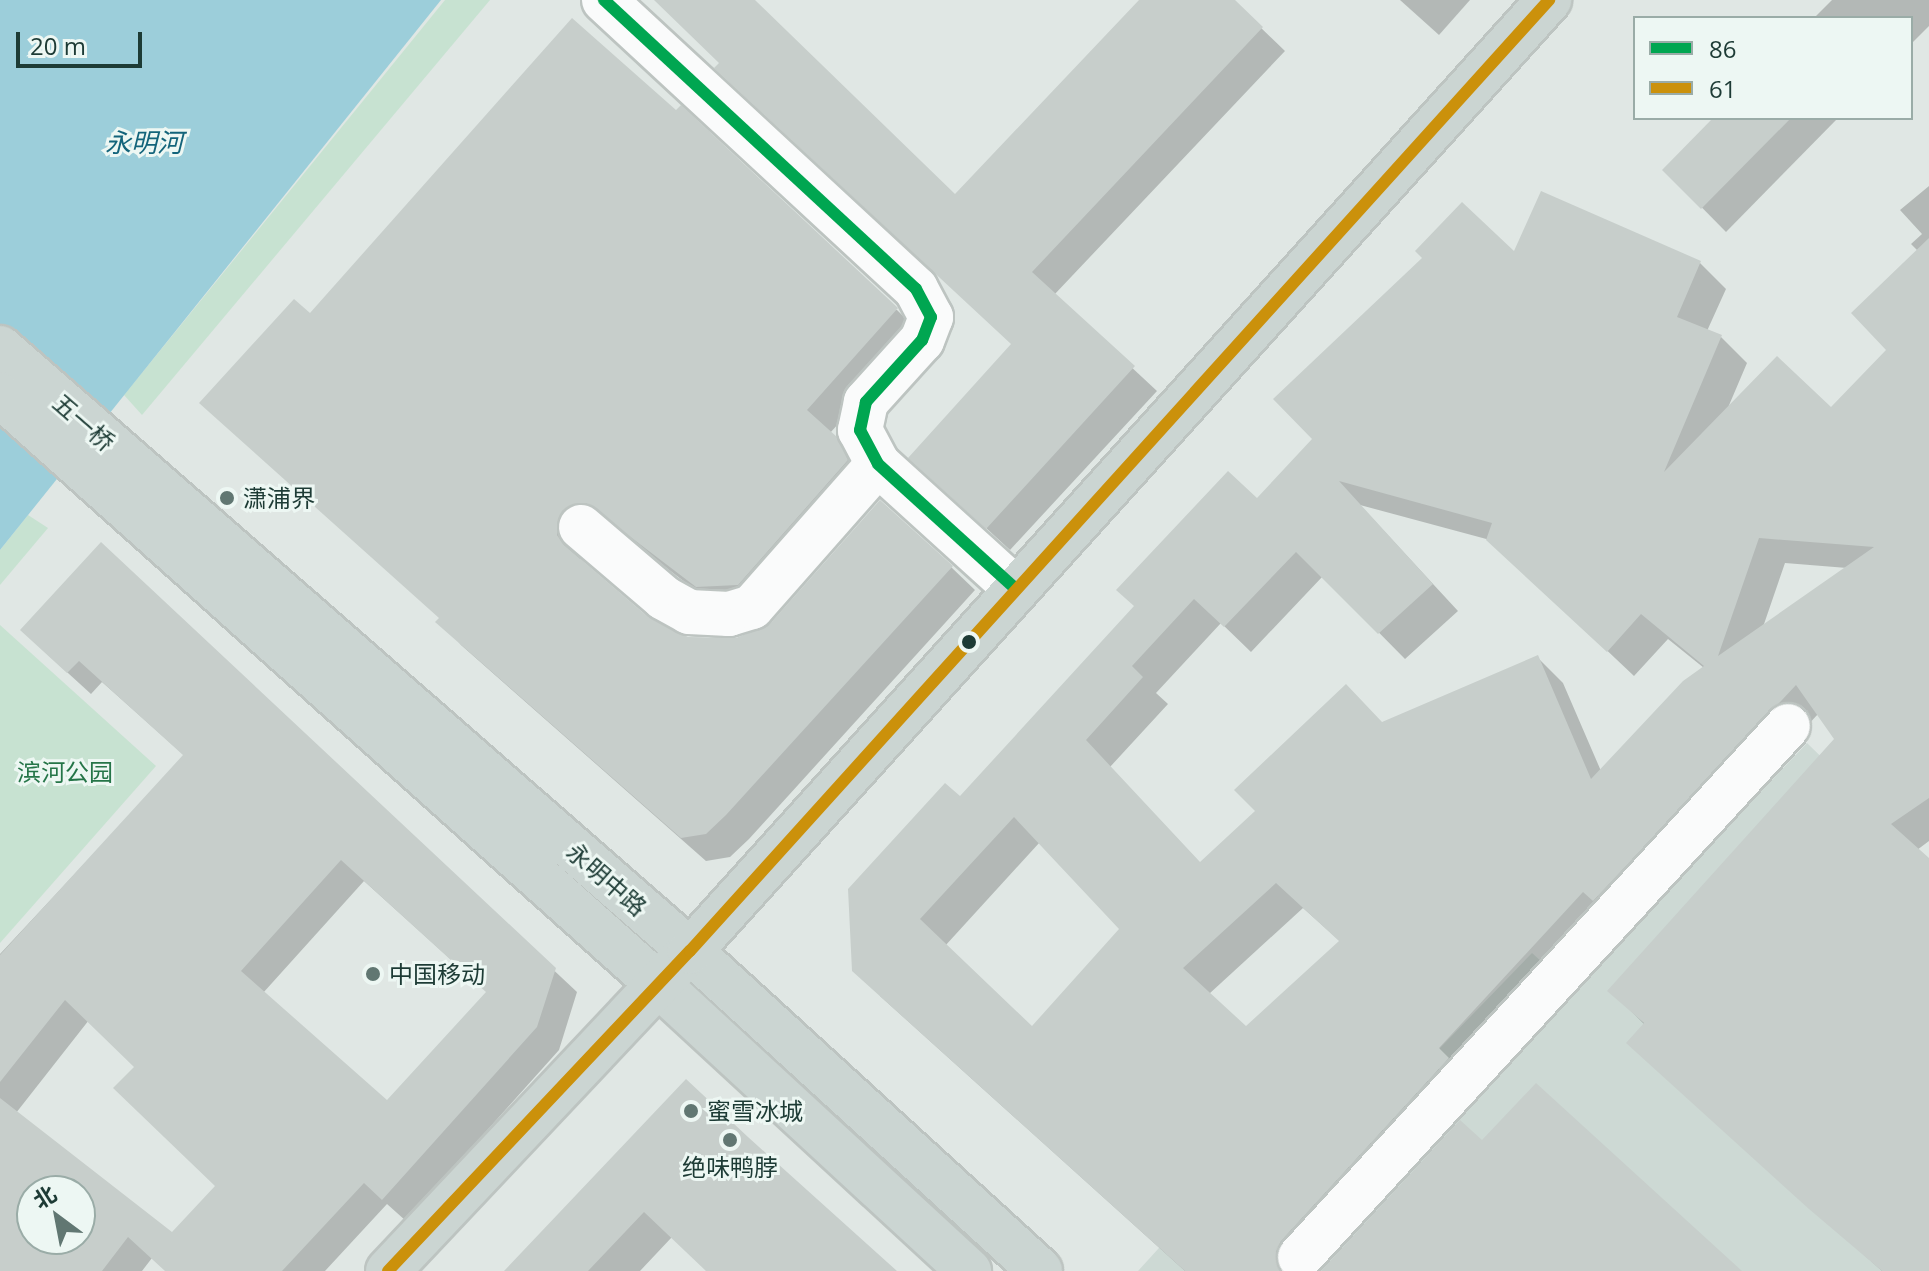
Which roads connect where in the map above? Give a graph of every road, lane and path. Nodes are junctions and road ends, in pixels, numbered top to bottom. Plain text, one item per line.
1 (604, 0) edge
2 (1549, 0) edge
3 (0, 348) edge
4 (0, 395) edge
5 (878, 464) junction
6 (156, 509) junction
7 (581, 527) dead end
8 (1016, 589) junction
9 (1788, 726) dead end
10 (690, 951) junction
11 (659, 985) junction
12 (1300, 1257) dead end
13 (388, 1271) edge
14 (969, 1271) edge
15 (1040, 1271) edge

1 - 5 street
2 - 8 main road
3 - 6 main road, 五一桥
4 - 6 main road, 五一桥
5 - 7 street
5 - 8 street
6 - 10 main road, 永明中路
6 - 11 main road, 永明中路
8 - 10 main road
9 - 12 street
10 - 11 main road
10 - 15 main road, 永明中路
11 - 13 main road
11 - 14 main road, 永明中路

